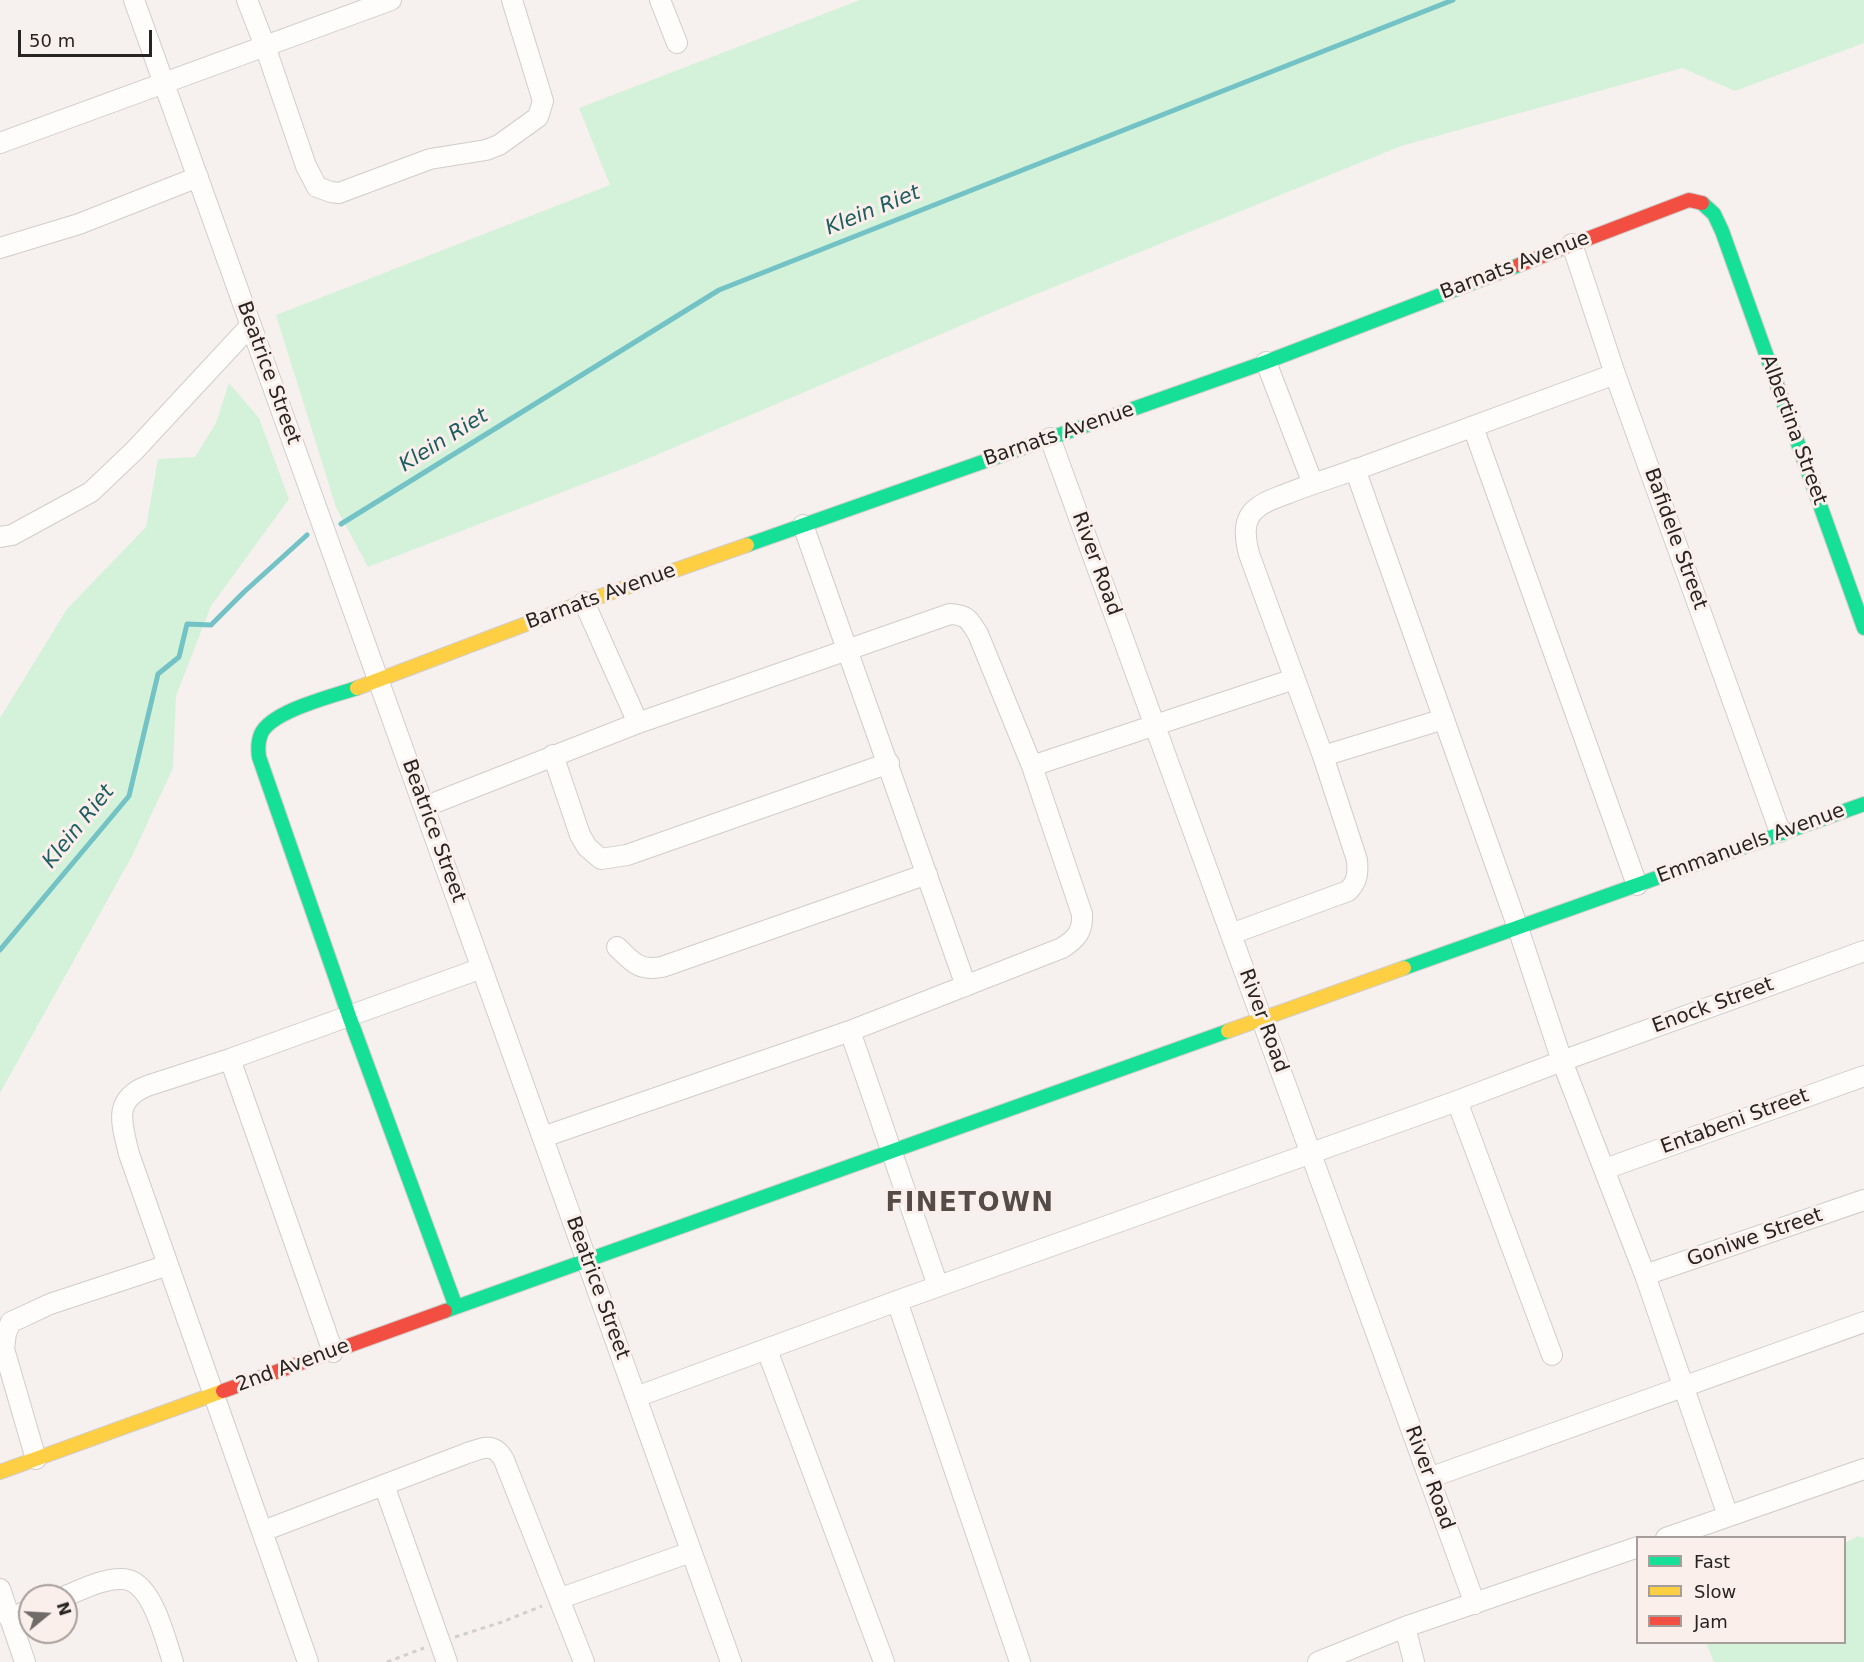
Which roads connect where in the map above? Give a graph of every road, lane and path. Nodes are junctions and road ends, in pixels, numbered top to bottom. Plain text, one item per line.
1 (134, 0) edge
2 (247, 0) edge
3 (391, 0) edge
4 (512, 0) edge
5 (660, 0) edge
6 (677, 43) dead end
7 (265, 46) junction
8 (164, 83) junction
9 (0, 142) edge
10 (198, 177) junction
11 (1722, 231) joint
12 (1572, 244) junction
13 (0, 248) edge
14 (251, 325) junction
15 (1266, 362) junction
16 (1615, 374) junction
17 (1473, 428) junction
18 (1050, 438) junction
19 (1355, 469) junction
20 (1313, 483) junction
21 (803, 525) junction
22 (0, 537) edge
23 (584, 602) junction
24 (1864, 628) edge
25 (848, 649) junction
26 (1294, 679) junction
27 (379, 681) junction
28 (1444, 719) junction
29 (638, 723) junction
30 (1155, 726) junction
31 (553, 755) junction
32 (1323, 756) junction
33 (889, 763) junction
34 (1032, 765) junction
35 (1864, 804) edge
36 (424, 807) junction
37 (1780, 832) junction
38 (927, 874) junction
39 (1637, 885) junction
40 (1518, 928) junction
41 (1231, 934) junction
42 (617, 946) dead end
43 (1864, 951) edge
44 (482, 968) junction
45 (966, 986) junction
46 (349, 1016) junction
47 (1262, 1019) junction
48 (850, 1031) junction
49 (230, 1059) junction
50 (1562, 1061) junction
51 (1864, 1076) edge
52 (1457, 1101) junction
53 (543, 1137) junction
54 (893, 1151) junction
55 (1310, 1152) junction
56 (1605, 1169) junction
57 (1864, 1200) edge
58 (587, 1260) junction
59 (168, 1265) junction
60 (1645, 1275) junction
61 (938, 1286) junction
62 (897, 1301) junction
63 (456, 1307) junction
64 (1864, 1322) edge
65 (766, 1350) junction
66 (333, 1352) junction
67 (1552, 1355) dead end
68 (1684, 1385) junction
69 (214, 1395) junction
70 (636, 1397) junction
71 (36, 1460) junction
72 (1864, 1469) edge
73 (0, 1472) edge
74 (1429, 1478) junction
75 (384, 1485) junction
76 (1728, 1516) junction
77 (263, 1532) junction
78 (1672, 1536) edge
79 (1636, 1548) edge
80 (691, 1552) junction
81 (0, 1589) edge
82 (78, 1592) edge
83 (561, 1598) junction
84 (1475, 1604) junction
85 (18, 1615) edge
86 (9, 1618) junction
87 (1405, 1627) junction
88 (440, 1642) junction
89 (25, 1662) edge
90 (173, 1662) edge
91 (308, 1662) edge
92 (387, 1662) edge
93 (447, 1662) edge
94 (584, 1662) edge
95 (731, 1662) edge
96 (884, 1662) edge
97 (1020, 1662) edge
98 (1318, 1662) edge
99 (1414, 1662) edge

1 - 8 street, Beatrice Street
2 - 7 street
3 - 7 street
4 - 7 street
5 - 6 street
7 - 8 street
8 - 9 street
8 - 10 street, Beatrice Street
10 - 13 street
10 - 14 street, Beatrice Street
11 - 12 street, Barnats Avenue
11 - 24 street, Albertina Street
12 - 15 street, Barnats Avenue
12 - 16 street, Bafidele Street
14 - 22 street
14 - 27 street, Beatrice Street
15 - 18 street, Barnats Avenue
15 - 20 street
16 - 17 street
16 - 37 street, Bafidele Street
17 - 19 street
17 - 39 street
18 - 21 street, Barnats Avenue
18 - 30 street, River Road
19 - 20 street
19 - 28 street
20 - 26 street
21 - 23 street, Barnats Avenue
21 - 25 street
23 - 27 street, Barnats Avenue
23 - 29 street
25 - 29 street
25 - 33 street
25 - 34 street
26 - 30 street
26 - 32 street
27 - 36 street, Beatrice Street
27 - 46 street, Barnats Avenue
28 - 32 street
28 - 40 street
29 - 31 street
30 - 34 street
30 - 41 street, River Road
31 - 33 street
31 - 36 street
32 - 41 street
33 - 38 street
34 - 45 street
35 - 37 street, Emmanuels Avenue
36 - 44 street, Beatrice Street
37 - 39 street, Emmanuels Avenue
38 - 42 street
38 - 45 street
39 - 40 street, Emmanuels Avenue
40 - 47 street, Emmanuels Avenue
40 - 50 street
41 - 47 street, River Road
43 - 50 street, Enock Street
44 - 46 street
44 - 53 street, Beatrice Street
45 - 48 street
46 - 49 street
46 - 63 street, Barnats Avenue
47 - 54 street, 2nd Avenue
47 - 55 street, River Road
48 - 53 street
48 - 54 street
49 - 59 street
49 - 66 street
50 - 52 street, Enock Street
50 - 56 street
51 - 56 street, Entabeni Street
52 - 55 street, Enock Street
52 - 67 street
53 - 58 street, Beatrice Street
54 - 58 street, 2nd Avenue
54 - 61 street
55 - 61 street, Enock Street
55 - 74 street, River Road
56 - 60 street
57 - 60 street, Goniwe Street
58 - 63 street, 2nd Avenue
58 - 70 street, Beatrice Street
59 - 69 street
59 - 71 street
60 - 68 street
61 - 62 street, Enock Street
62 - 65 street, Enock Street
62 - 97 street
63 - 66 street, 2nd Avenue
64 - 68 street
65 - 70 street, Enock Street
65 - 96 street
66 - 69 street, 2nd Avenue
68 - 74 street
68 - 76 street
69 - 71 street, 2nd Avenue
69 - 77 street
70 - 80 street, Beatrice Street
71 - 73 street, 2nd Avenue
72 - 76 street
74 - 84 street, River Road
75 - 77 street
75 - 83 street
75 - 88 street
76 - 78 street
77 - 91 street
79 - 84 street
80 - 83 street
80 - 95 street, Beatrice Street
81 - 86 street
82 - 90 street
83 - 88 path
83 - 94 street
84 - 87 street
85 - 86 street
86 - 89 street
87 - 98 street
87 - 99 street
88 - 92 path
88 - 93 street

